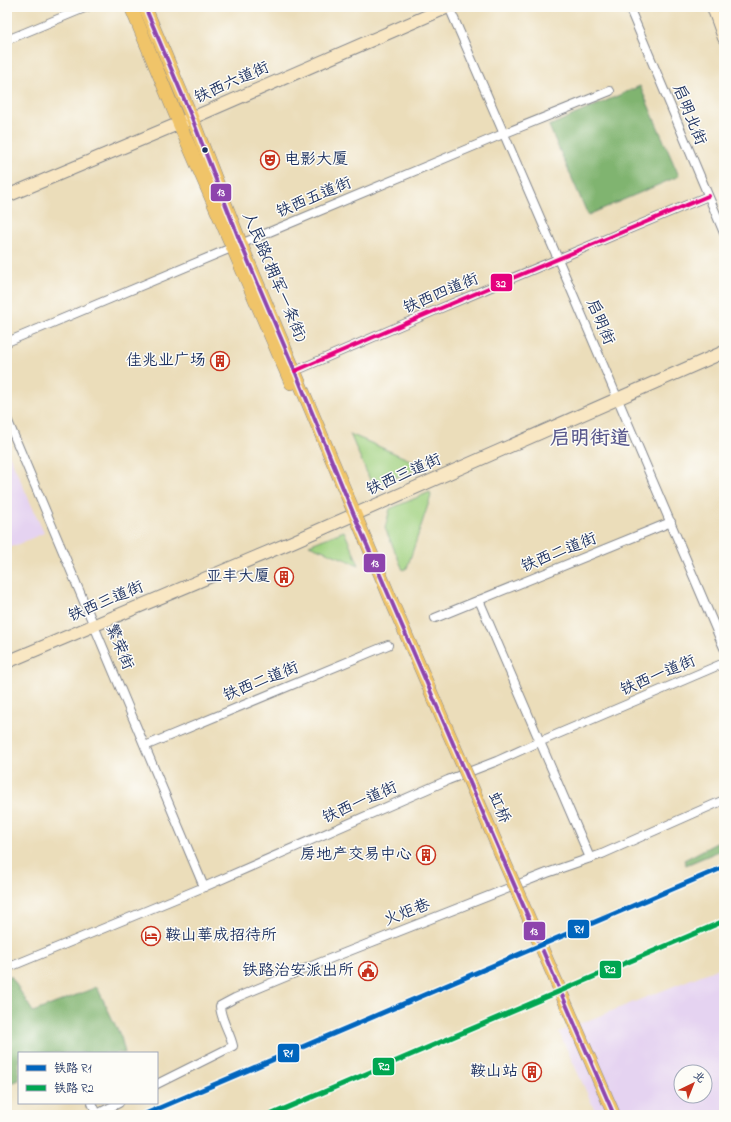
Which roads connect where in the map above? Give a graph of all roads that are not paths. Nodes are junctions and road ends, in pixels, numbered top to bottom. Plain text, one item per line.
1 (87, 7) edge
2 (132, 7) edge
3 (146, 7) edge
4 (448, 7) edge
5 (630, 7) edge
6 (713, 7) edge
7 (724, 38) edge
8 (7, 40) edge
9 (610, 91) dead end
10 (192, 118) junction
11 (179, 123) junction
12 (503, 134) junction
13 (7, 196) edge
14 (708, 196) junction
15 (724, 233) edge
16 (237, 246) junction
17 (558, 259) junction
18 (7, 342) edge
19 (724, 352) edge
20 (295, 371) junction
21 (617, 398) junction
22 (7, 419) edge
23 (351, 516) junction
24 (671, 522) junction
25 (479, 600) junction
26 (435, 618) dead end
27 (94, 625) junction
28 (388, 645) dead end
29 (724, 648) edge
30 (7, 662) edge
31 (724, 663) edge
32 (539, 742) junction
33 (145, 746) junction
34 (724, 800) edge
35 (590, 858) junction
36 (204, 886) junction
37 (7, 968) edge
38 (158, 1083) edge
39 (92, 1104) edge
40 (117, 1104) edge
41 (614, 1115) edge

1 - 8 street
2 - 11 main road
3 - 10 main road, 人民路(拥军一条街)
4 - 10 main road, 铁西六道街
4 - 12 street, 启明街
5 - 14 street, 启明北街
6 - 7 main road
9 - 12 street, 铁西五道街
10 - 11 main road, 铁西六道街
10 - 16 main road, 人民路(拥军一条街)
11 - 13 main road, 铁西六道街
11 - 16 main road
12 - 16 street, 铁西五道街
12 - 17 street, 启明街
14 - 15 street, 启明北街
14 - 17 street, 铁西四道街
16 - 18 street, 铁西五道街
16 - 20 main road, 人民路(拥军一条街)
16 - 23 main road
17 - 20 street, 铁西四道街
17 - 21 street, 启明街
19 - 21 main road, 铁西三道街
20 - 23 main road, 人民路(拥军一条街)
21 - 23 main road, 铁西三道街
21 - 24 street, 启明街
22 - 27 street, 繁荣街
23 - 27 main road, 铁西三道街
23 - 41 main road, 虹桥, bridge
24 - 25 street, 铁西二道街
24 - 29 street, 启明街
25 - 26 street, 铁西二道街
25 - 32 street
27 - 30 main road, 铁西三道街
27 - 33 street, 繁荣街
28 - 33 street, 铁西二道街
31 - 32 street, 铁西一道街
32 - 35 street
32 - 36 street, 铁西一道街
33 - 36 street, 繁荣街
34 - 35 street, 火炬巷
35 - 38 street, 火炬巷
36 - 37 street, 铁西一道街
39 - 40 street

